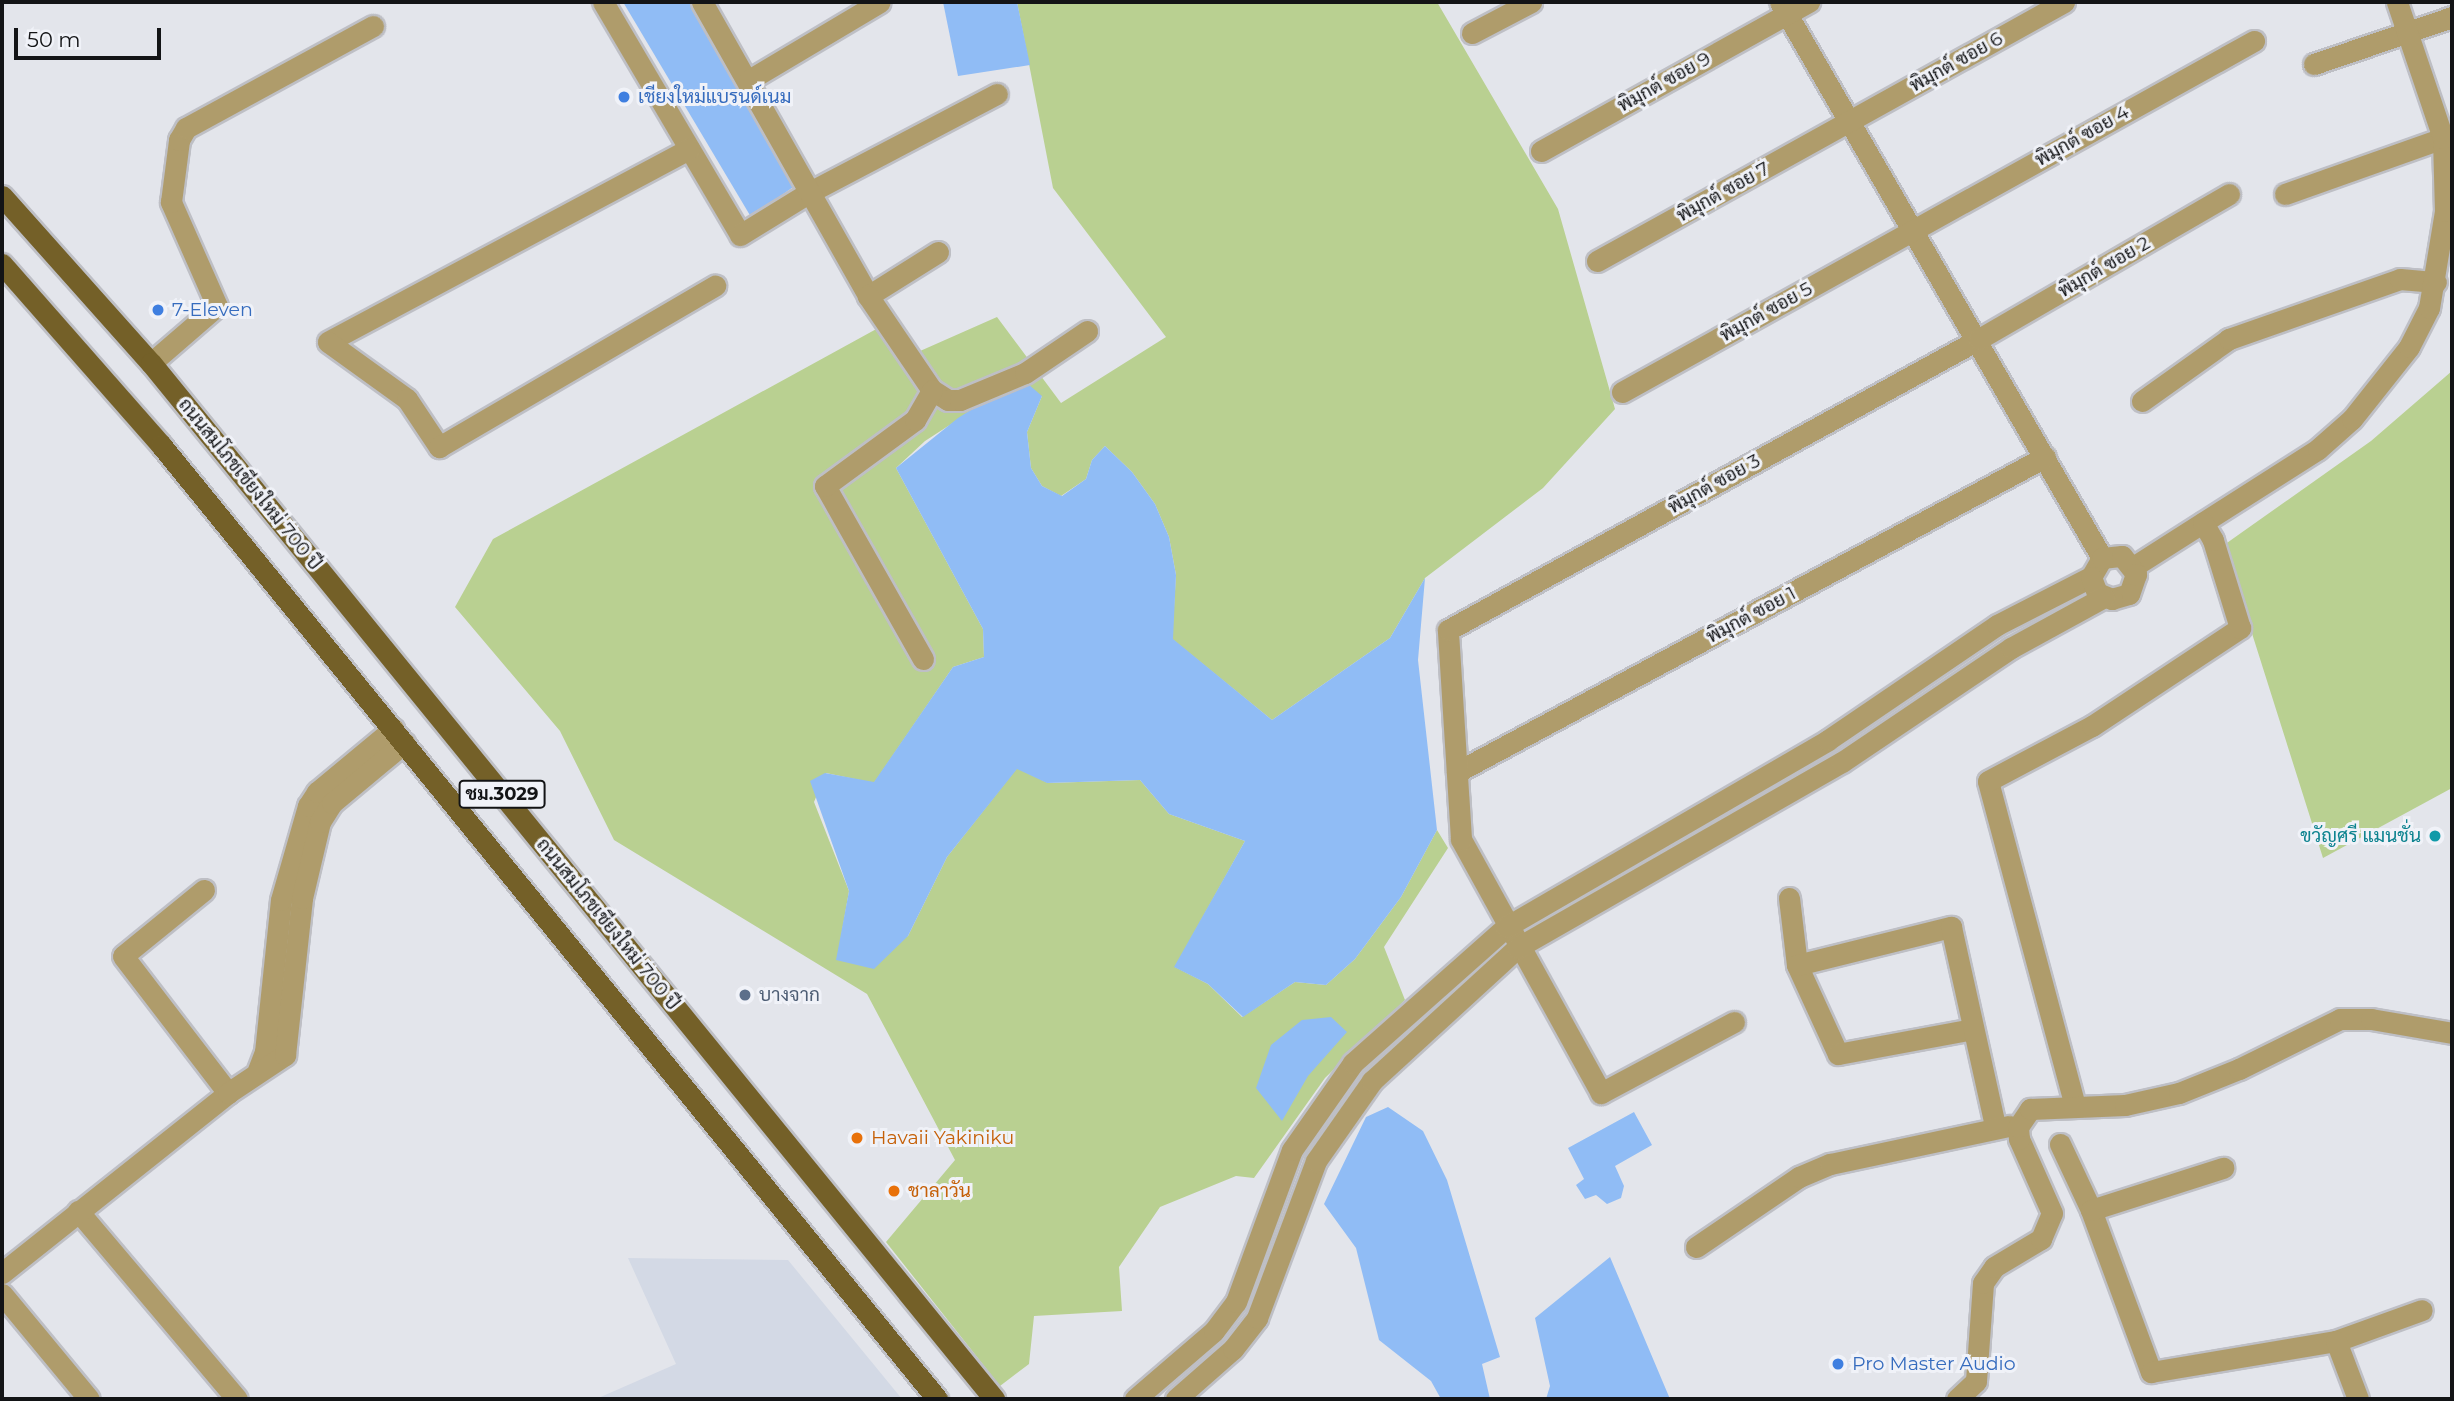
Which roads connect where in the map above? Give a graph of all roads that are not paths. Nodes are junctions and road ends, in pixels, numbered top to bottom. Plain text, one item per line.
1 (603, 2) edge
2 (702, 2) edge
3 (880, 2) edge
4 (1531, 2) edge
5 (1809, 2) edge
6 (2063, 2) edge
7 (2397, 2) edge
8 (1783, 8) edge
9 (2452, 17) edge
10 (373, 26) dead end
11 (2407, 32) junction
12 (1472, 33) dead end
13 (2253, 41) dead end
14 (2314, 64) dead end
15 (749, 80) junction
16 (997, 94) dead end
17 (1849, 122) junction
18 (2448, 136) edge
19 (689, 149) junction
20 (1541, 150) dead end
21 (810, 192) junction
22 (2230, 194) dead end
23 (2285, 194) dead end
24 (2, 196) edge
25 (1910, 232) junction
26 (939, 252) dead end
27 (1597, 261) dead end
28 (2, 264) edge
29 (2436, 282) junction
30 (716, 286) dead end
31 (868, 296) junction
32 (1087, 331) dead end
33 (1979, 339) junction
34 (151, 363) junction
35 (932, 390) junction
36 (1622, 392) dead end
37 (2142, 401) dead end
38 (2045, 457) junction
39 (2203, 523) junction
40 (2102, 558) junction
41 (2133, 566) junction
42 (2091, 577) junction
43 (2104, 597) junction
44 (923, 659) dead end
45 (1899, 691) junction
46 (1914, 713) junction
47 (398, 736) junction
48 (1457, 772) junction
49 (1710, 807) junction
50 (1723, 830) junction
51 (204, 890) dead end
52 (1789, 898) dead end
53 (1506, 927) junction
54 (1517, 948) junction
55 (1797, 965) junction
56 (1734, 1022) dead end
57 (1973, 1029) junction
58 (2452, 1033) edge
59 (228, 1093) junction
60 (2075, 1106) junction
61 (1994, 1126) junction
62 (2018, 1127) junction
63 (2060, 1144) dead end
64 (2223, 1168) dead end
65 (2091, 1210) junction
66 (78, 1212) junction
67 (1259, 1238) junction
68 (1284, 1247) junction
69 (1696, 1247) dead end
70 (2, 1273) edge
71 (2, 1294) edge
72 (2423, 1310) dead end
73 (2336, 1341) junction
74 (89, 1399) edge
75 (237, 1399) edge
76 (937, 1399) edge
77 (994, 1399) edge
78 (1135, 1399) edge
79 (1176, 1399) edge
80 (1957, 1399) edge
81 (2358, 1399) edge

1 - 19 street
2 - 15 street
3 - 15 street
4 - 12 street
5 - 8 street, พิมุกต์ ซอย 9
6 - 17 street, พิมุกต์ ซอย 6
7 - 11 street
8 - 17 street
8 - 20 street, พิมุกต์ ซอย 9
9 - 11 street
10 - 34 street
11 - 14 street
11 - 18 street
13 - 25 street, พิมุกต์ ซอย 4
15 - 21 street
16 - 21 street
17 - 25 street
17 - 27 street, พิมุกต์ ซอย 7
18 - 23 street
18 - 29 street
19 - 21 street
19 - 30 street
21 - 31 street
22 - 33 street, พิมุกต์ ซอย 2
24 - 34 main road, ถนนสมโภชเชียงใหม่ 700 ปี / ชม.3029
25 - 33 street
25 - 36 street, พิมุกต์ ซอย 5
26 - 31 street
28 - 47 main road, ชม.3029
29 - 37 street
29 - 39 street
31 - 35 street
32 - 35 street
33 - 38 street
33 - 48 street, พิมุกต์ ซอย 3
34 - 77 main road, ถนนสมโภชเชียงใหม่ 700 ปี / ชม.3029
35 - 44 street
38 - 40 street
38 - 48 street, พิมุกต์ ซอย 1
39 - 41 street
39 - 60 street
40 - 41 street
40 - 42 street
41 - 43 street
42 - 43 street
42 - 45 street
43 - 46 street
45 - 46 street
45 - 49 street
46 - 50 street
47 - 59 street
47 - 76 main road, ชม.3029
48 - 53 street
49 - 50 street
49 - 53 street
50 - 54 street
51 - 59 street
52 - 55 street
53 - 54 street
53 - 67 street
54 - 56 street
54 - 68 street
55 - 57 street
55 - 57 street
57 - 61 street
58 - 60 street
59 - 66 street
60 - 62 street
61 - 62 street
61 - 69 street
62 - 80 street
63 - 65 street
64 - 65 street
65 - 73 street
66 - 70 street
66 - 75 street
67 - 68 street
67 - 78 street
68 - 79 street
71 - 74 street
72 - 73 street
73 - 81 street

